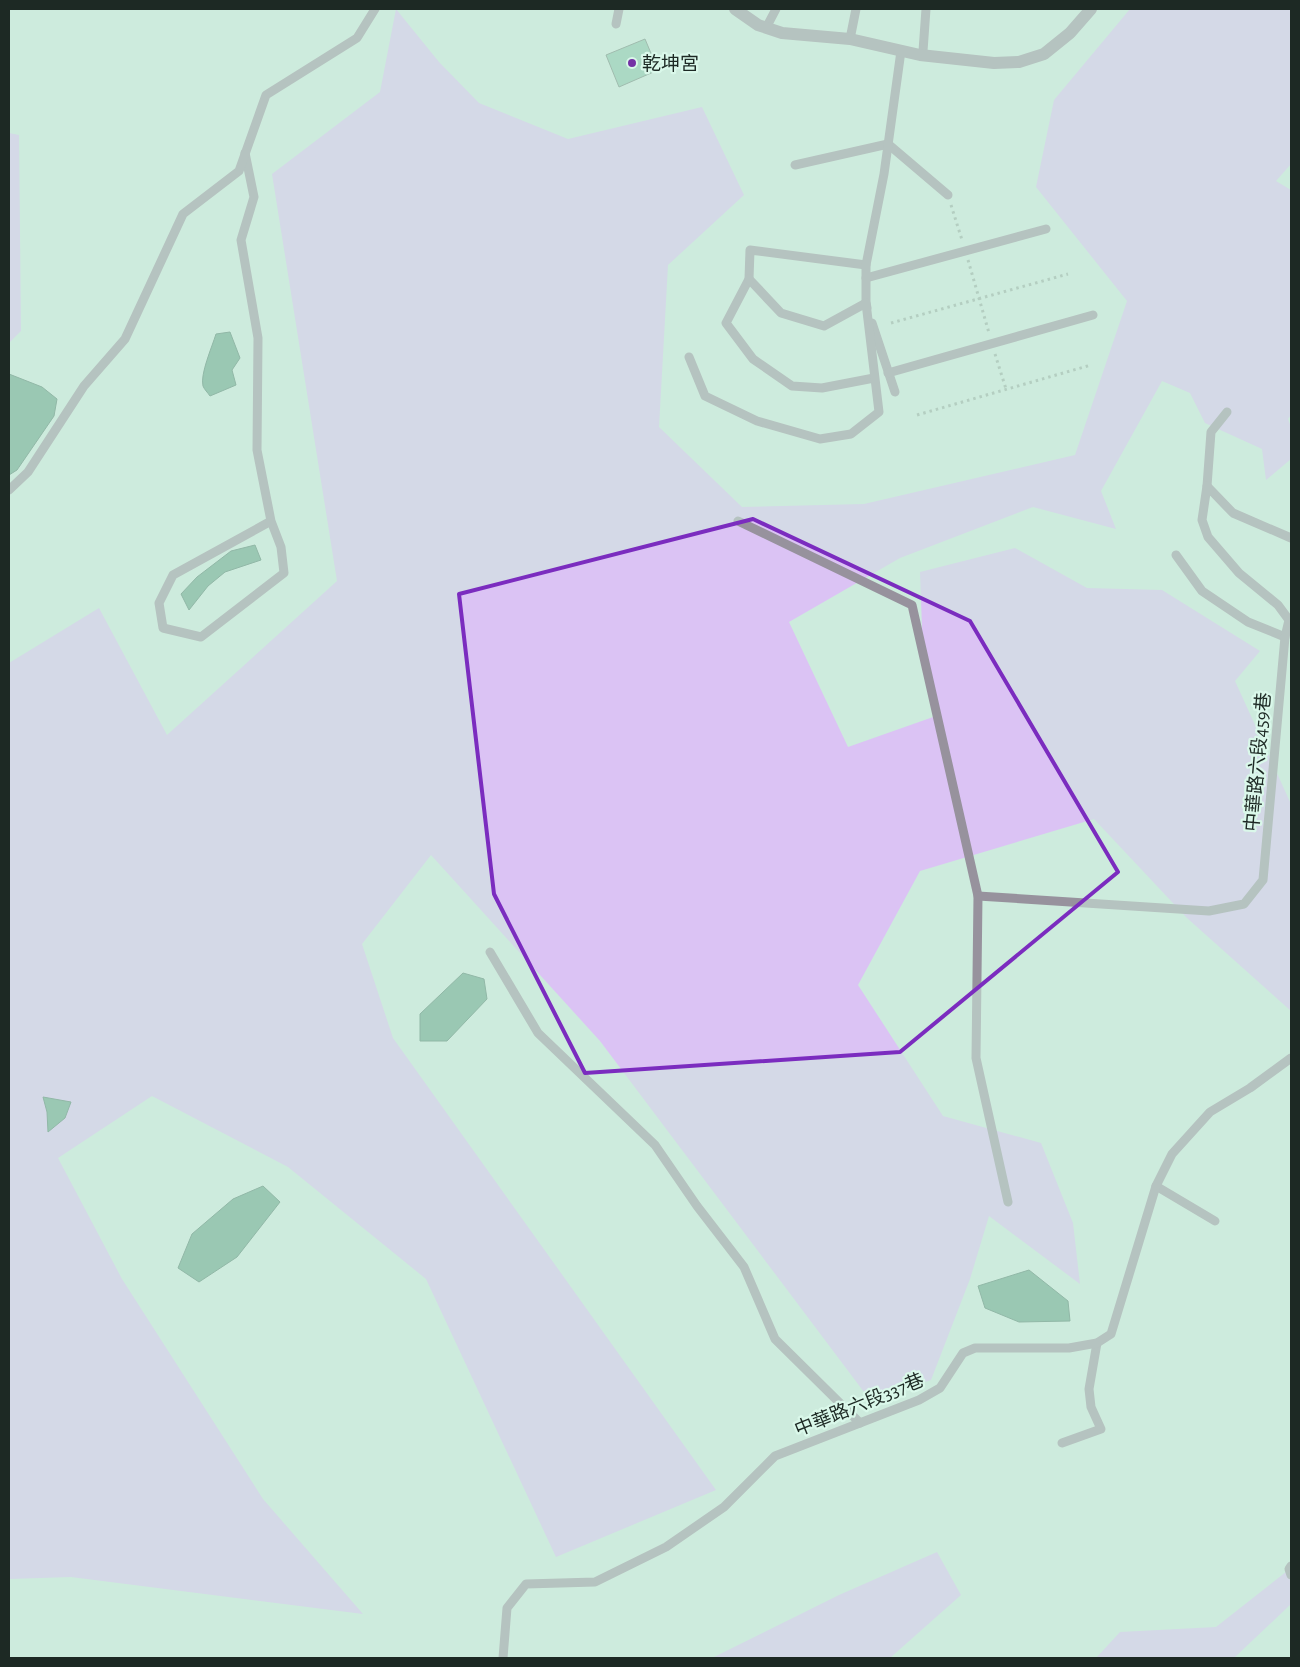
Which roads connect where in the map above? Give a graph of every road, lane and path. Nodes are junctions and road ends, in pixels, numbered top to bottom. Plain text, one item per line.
1 (375, 9) edge
2 (619, 9) edge
3 (735, 9) edge
4 (776, 9) edge
5 (856, 9) edge
6 (926, 9) edge
7 (1091, 9) edge
8 (616, 24) dead end
9 (766, 28) junction
10 (850, 40) junction
11 (900, 51) junction
12 (920, 56) junction
13 (888, 144) junction
14 (245, 153) junction
15 (795, 166) dead end
16 (948, 195) joint
17 (1046, 230) dead end
18 (965, 251) junction
19 (866, 265) junction
20 (1068, 274) dead end
21 (866, 278) junction
22 (749, 279) junction
23 (979, 298) junction
24 (866, 303) junction
25 (1093, 315) dead end
26 (892, 323) dead end
27 (992, 344) junction
28 (689, 357) dead end
29 (1091, 365) dead end
30 (888, 373) junction
31 (874, 378) junction
32 (1006, 389) junction
33 (895, 392) dead end
34 (1226, 412) dead end
35 (916, 415) dead end
36 (1206, 486) junction
37 (9, 490) edge
38 (271, 521) junction
39 (738, 522) dead end
40 (1291, 538) edge
41 (1176, 555) dead end
42 (1285, 637) junction
43 (978, 896) junction
44 (490, 952) dead end
45 (1291, 1058) edge
46 (1156, 1186) junction
47 (1008, 1202) dead end
48 (1214, 1222) dead end
49 (1097, 1343) junction
50 (860, 1423) junction
51 (1062, 1443) dead end
52 (1291, 1566) edge
53 (1291, 1575) edge
54 (503, 1658) edge

1 - 14 lane
2 - 8 lane
3 - 9 street
4 - 9 lane
5 - 10 lane
6 - 12 lane
7 - 12 street
9 - 10 street
10 - 11 street
11 - 12 street
11 - 13 lane
13 - 15 lane
13 - 16 lane
13 - 19 lane
14 - 37 lane
14 - 38 lane
16 - 18 path
17 - 18 lane
18 - 21 lane
18 - 23 path
19 - 21 lane
19 - 22 lane
20 - 23 path
21 - 24 lane
22 - 24 lane
22 - 31 lane
23 - 26 path
23 - 27 path
24 - 30 lane
24 - 31 lane
25 - 27 lane
27 - 30 lane
27 - 32 path
28 - 31 lane
29 - 32 path
30 - 33 lane
32 - 35 path
34 - 36 lane, 中華路六段459巷
36 - 40 lane
36 - 42 lane, 中華路六段459巷
38 - 38 lane
39 - 43 lane
41 - 42 lane
42 - 43 lane, 中華路六段459巷
43 - 47 lane
44 - 50 lane
45 - 46 lane
46 - 48 lane
46 - 49 lane
49 - 50 lane, 中華路六段337巷
49 - 51 lane
50 - 54 lane, 中華路六段337巷
52 - 53 lane

